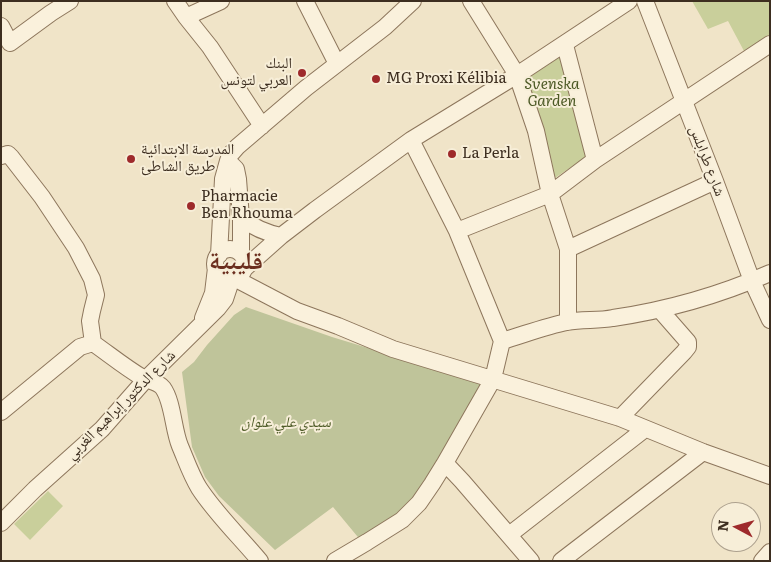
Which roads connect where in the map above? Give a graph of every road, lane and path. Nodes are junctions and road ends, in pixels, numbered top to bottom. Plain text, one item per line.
1 (70, 1) edge
2 (175, 1) edge
3 (221, 1) edge
4 (305, 1) edge
5 (413, 1) edge
6 (471, 1) edge
7 (629, 1) edge
8 (645, 1) edge
9 (186, 17) junction
10 (1, 26) edge
11 (565, 45) junction
12 (6, 46) edge
13 (767, 52) edge
14 (337, 64) junction
15 (517, 75) junction
16 (683, 102) junction
17 (262, 126) junction
18 (411, 140) junction
19 (1, 156) edge
20 (595, 160) junction
21 (228, 161) junction
22 (715, 181) junction
23 (550, 194) junction
24 (241, 218) junction
25 (457, 231) junction
26 (282, 236) junction
27 (568, 249) junction
28 (218, 261) junction
29 (239, 270) junction
30 (770, 273) edge
31 (752, 281) junction
32 (660, 310) junction
33 (770, 320) edge
34 (568, 322) junction
35 (197, 329) junction
36 (502, 341) junction
37 (93, 343) junction
38 (146, 379) junction
39 (493, 379) junction
40 (1, 412) edge
41 (620, 418) junction
42 (645, 429) junction
43 (703, 452) junction
44 (445, 464) junction
45 (770, 476) edge
46 (1, 523) edge
47 (509, 535) junction
48 (770, 552) edge
49 (260, 561) edge
50 (335, 561) edge
51 (531, 561) edge
52 (561, 561) edge
53 (762, 561) edge

1 - 12 street
2 - 9 street
3 - 9 street
4 - 14 street
5 - 14 street
6 - 15 street
7 - 11 street
8 - 16 street, شارع طرابلس
9 - 17 street
10 - 12 street
11 - 15 street
11 - 20 street
13 - 16 street
14 - 17 street
15 - 18 street
15 - 23 street
16 - 20 street
16 - 22 street, شارع طرابلس
17 - 21 street
18 - 25 street
18 - 26 street
19 - 37 street
20 - 23 street
21 - 24 street
21 - 28 street
22 - 27 street
22 - 31 street, شارع طرابلس
23 - 25 street
23 - 27 street
24 - 26 street
24 - 29 street
25 - 36 street
26 - 29 street
27 - 34 street
28 - 29 street
28 - 29 street
28 - 35 street
29 - 35 street, شارع الدكتور إبراهيم الغربي
29 - 39 street
30 - 31 street
31 - 32 street
31 - 33 street, شارع طرابلس
32 - 34 street
32 - 41 street
34 - 36 street
35 - 38 street, شارع الدكتور إبراهيم الغربي
36 - 39 street
37 - 38 street
37 - 40 street
38 - 46 street, شارع الدكتور إبراهيم الغربي
38 - 49 street
39 - 41 street
39 - 44 street
41 - 42 street
42 - 43 street
42 - 47 street
43 - 45 street
43 - 52 street
44 - 47 street
44 - 50 street
47 - 51 street
48 - 53 street

